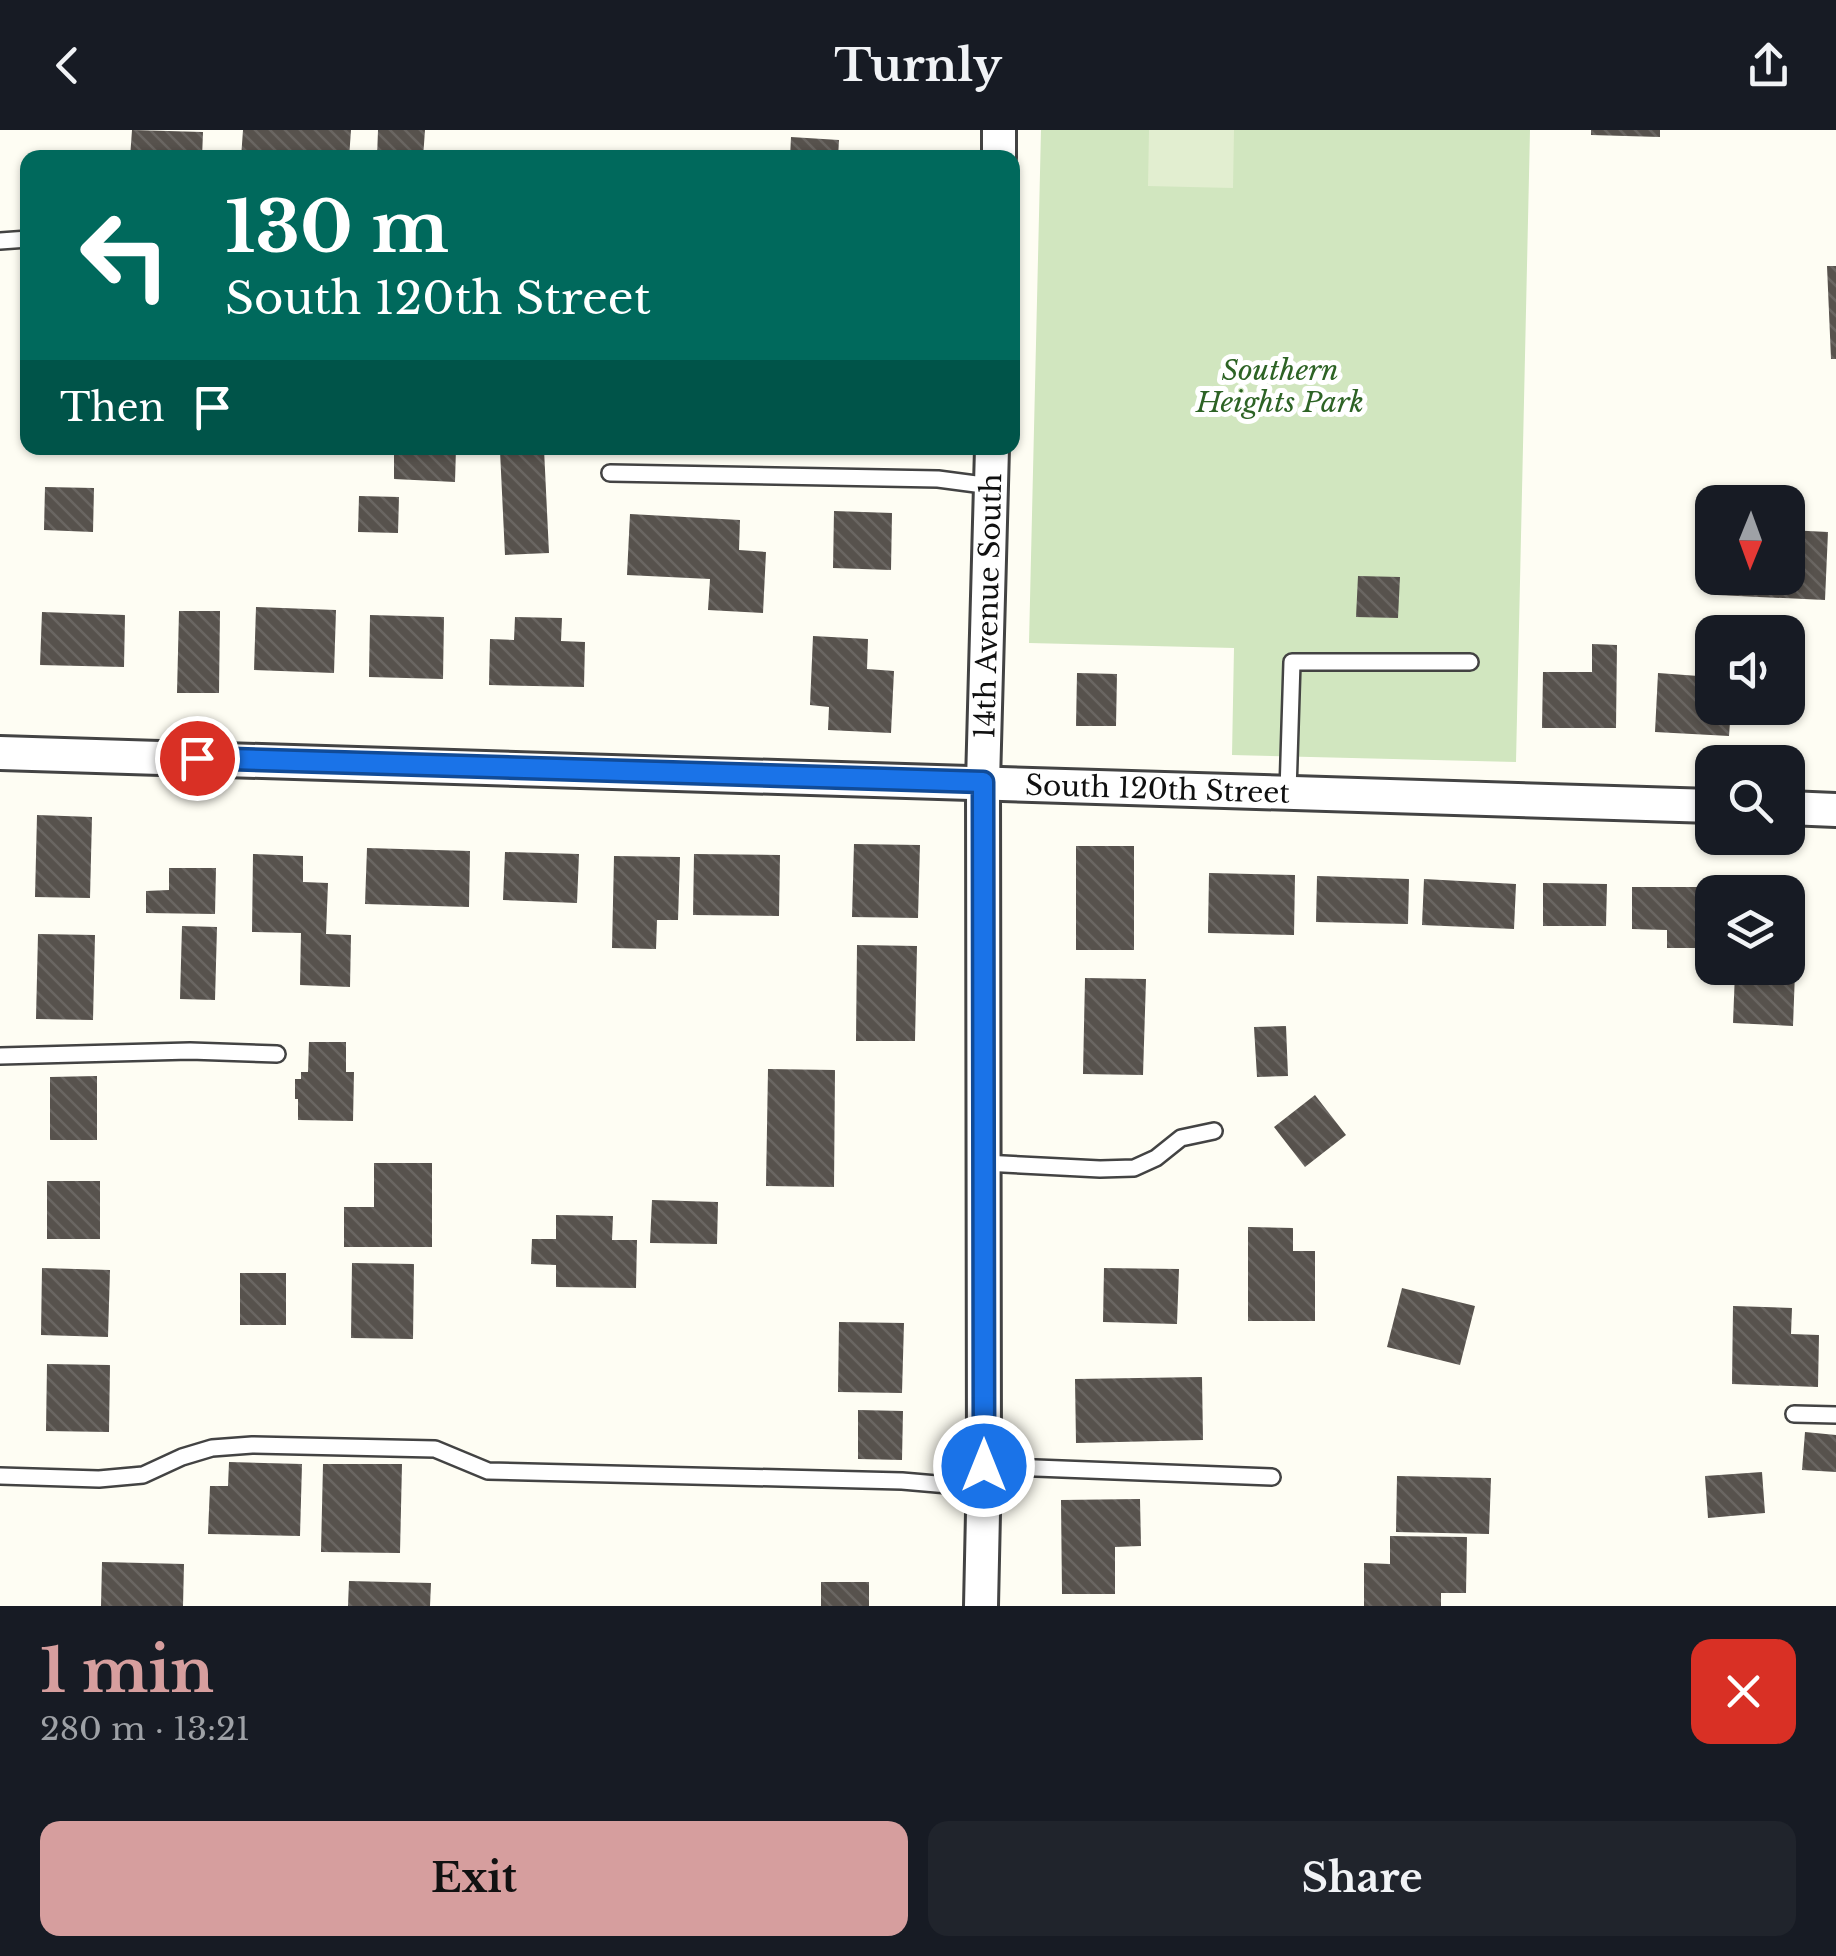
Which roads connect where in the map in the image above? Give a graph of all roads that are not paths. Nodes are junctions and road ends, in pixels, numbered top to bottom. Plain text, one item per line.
1 (992, 455) edge
2 (610, 473) dead end
3 (991, 486) junction
4 (1470, 662) dead end
5 (0, 753) edge
6 (983, 782) junction
7 (1288, 792) junction
8 (1695, 805) edge
9 (1805, 809) edge
10 (1836, 810) edge
11 (277, 1054) dead end
12 (0, 1056) edge
13 (1214, 1131) dead end
14 (984, 1164) junction
15 (1794, 1414) dead end
16 (1836, 1415) edge
17 (0, 1476) edge
18 (983, 1477) junction
19 (1272, 1477) dead end
20 (981, 1606) edge

1 - 3 street, 14th Avenue South
2 - 3 lane
3 - 6 street, 14th Avenue South
4 - 7 lane
5 - 6 street, South 120th Street
6 - 7 street, South 120th Street
6 - 14 street, 14th Avenue South
7 - 8 street, South 120th Street
9 - 10 street
11 - 12 lane
13 - 14 lane
14 - 18 street, 14th Avenue South
15 - 16 lane
17 - 18 lane
18 - 19 lane
18 - 20 street, 14th Avenue South

